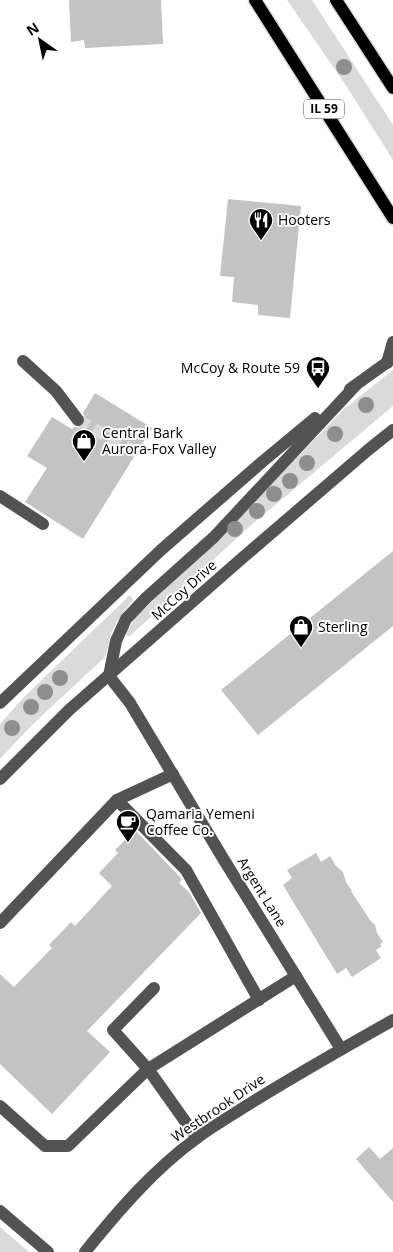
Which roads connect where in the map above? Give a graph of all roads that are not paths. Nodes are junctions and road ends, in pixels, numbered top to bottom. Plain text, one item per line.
1 (255, 0) edge
2 (336, 0) edge
3 (393, 88) edge
4 (393, 218) edge
5 (393, 342) edge
6 (23, 361) dead end
7 (390, 361) edge
8 (356, 385) junction
9 (78, 420) tunnel mouth
10 (393, 430) edge
11 (0, 496) edge
12 (43, 524) dead end
13 (109, 676) junction
14 (0, 703) edge
15 (173, 774) junction
16 (0, 779) edge
17 (117, 800) junction
18 (0, 923) edge
19 (296, 976) junction
20 (154, 988) dead end
21 (259, 1000) junction
22 (393, 1020) edge
23 (341, 1049) junction
24 (148, 1069) junction
25 (0, 1106) edge
26 (197, 1138) junction
27 (0, 1211) edge
28 (48, 1252) edge
29 (85, 1252) edge

1 - 4 main road, IL 59
2 - 3 main road
5 - 7 street
6 - 9 street
7 - 8 street
8 - 13 street
8 - 14 street
10 - 13 street, McCoy Drive
11 - 12 street
13 - 15 street, Argent Lane
13 - 16 street, McCoy Drive
15 - 17 street
15 - 19 street, Argent Lane
17 - 18 street
17 - 21 street
19 - 21 street
19 - 23 street, Argent Lane
20 - 24 street
21 - 24 street
22 - 23 street, Westbrook Drive
23 - 26 street, Westbrook Drive
24 - 25 street
24 - 26 street
26 - 29 street, Westbrook Drive
27 - 28 street

